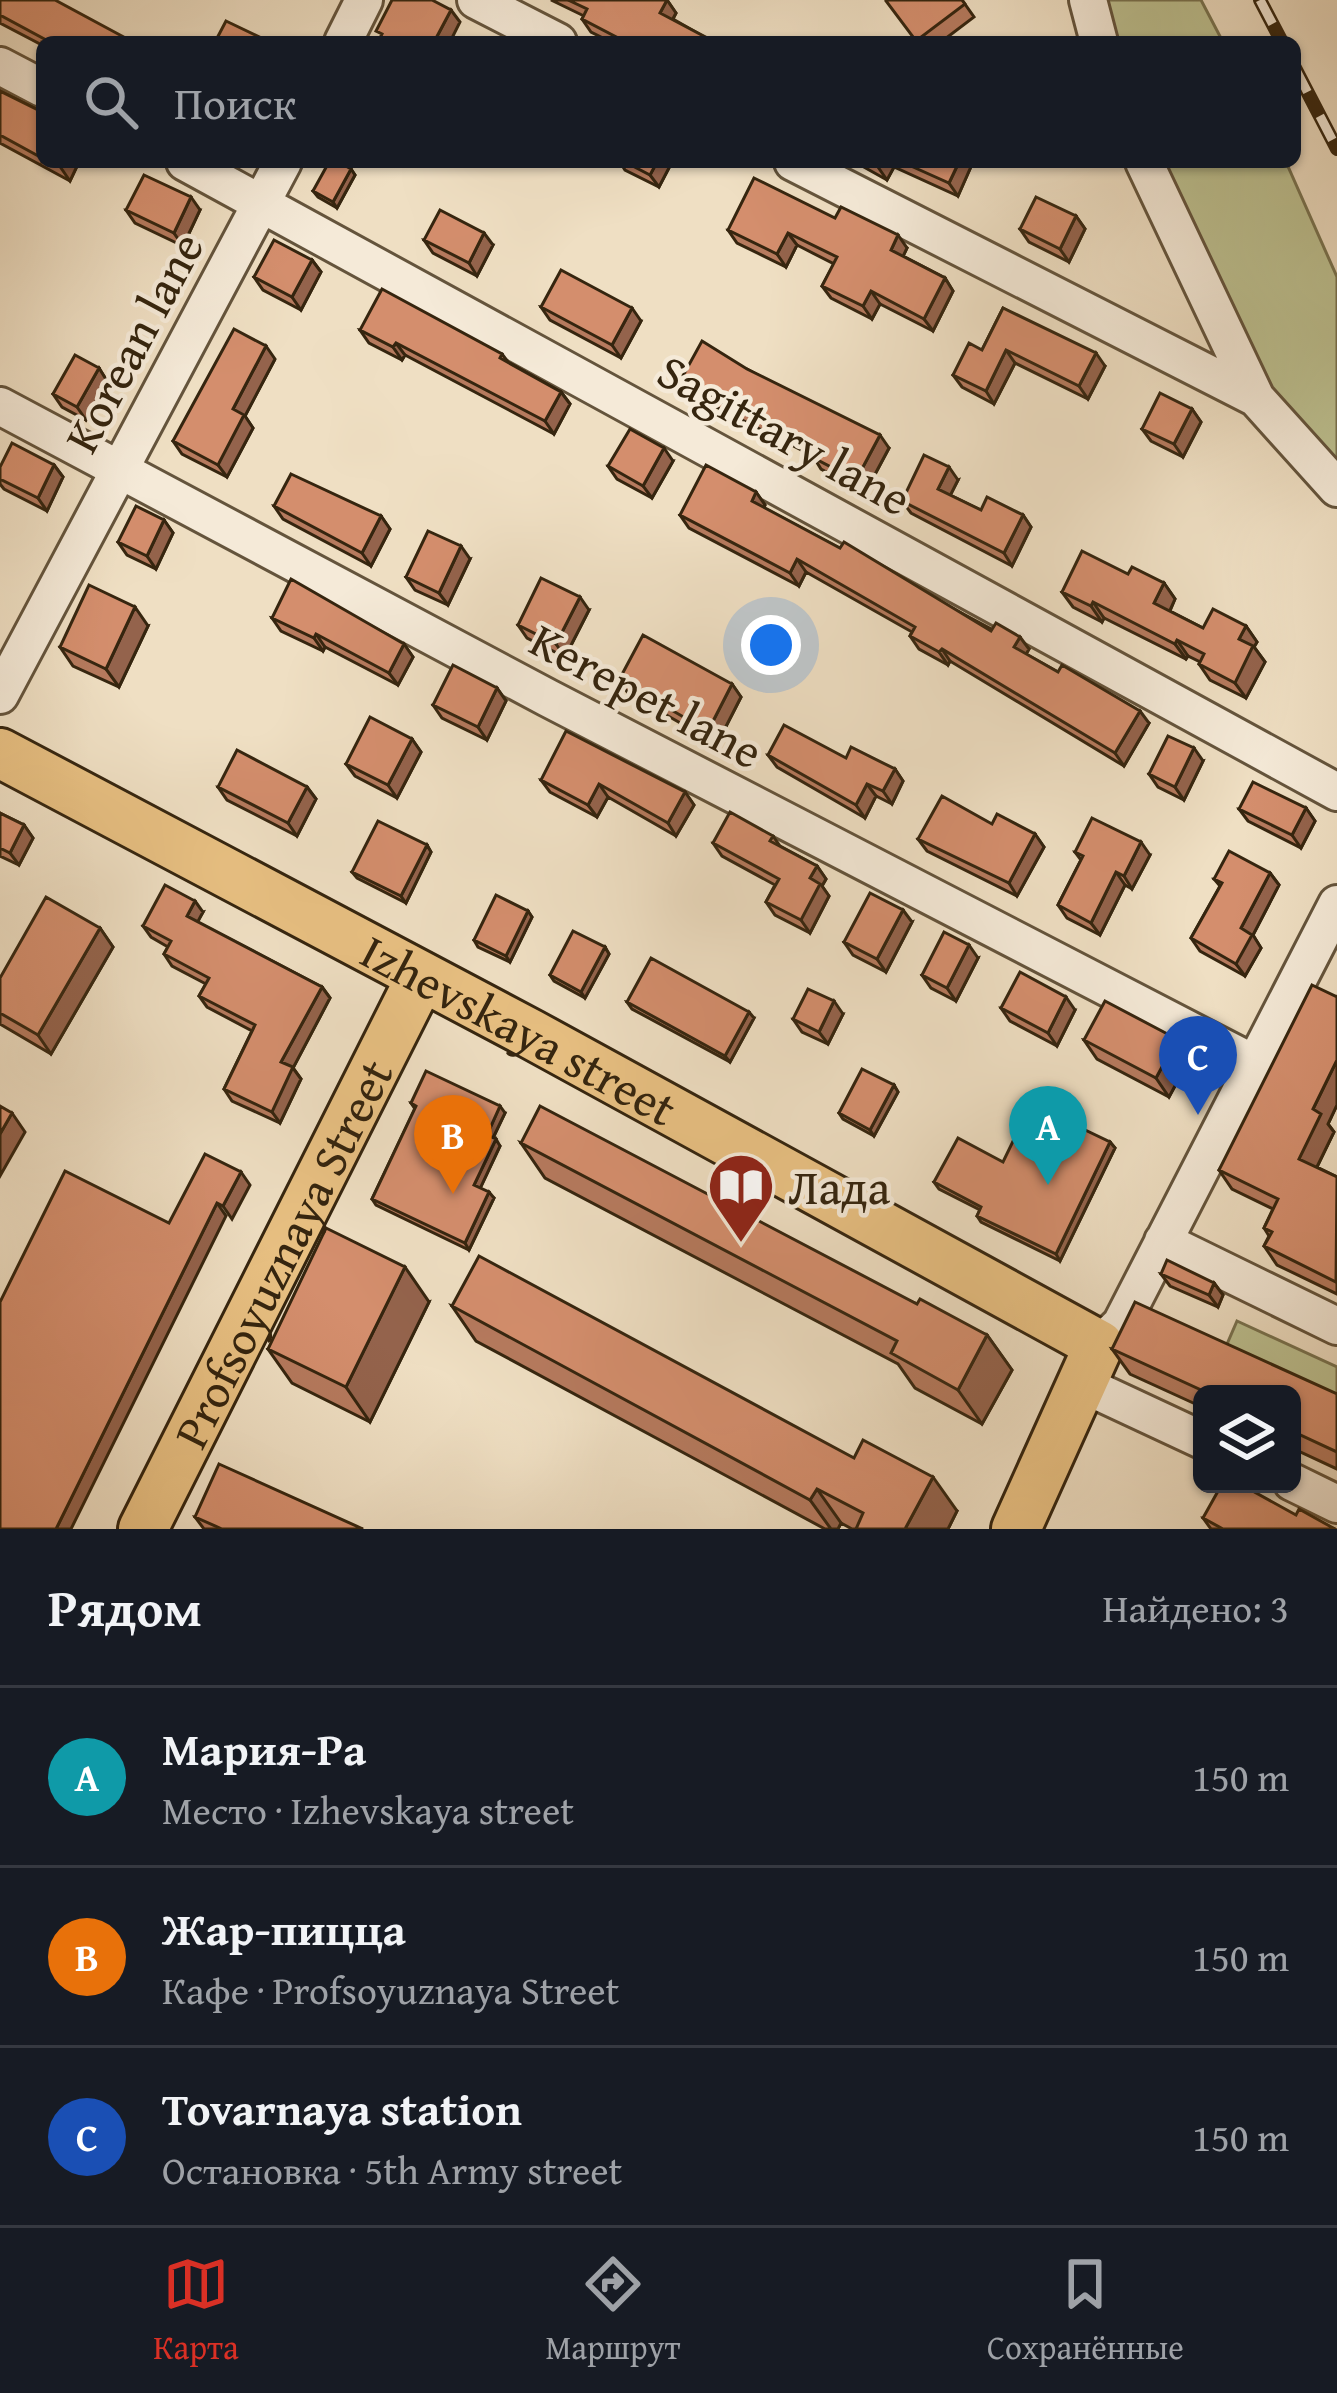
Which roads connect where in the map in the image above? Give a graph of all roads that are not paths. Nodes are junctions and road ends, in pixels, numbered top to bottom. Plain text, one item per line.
1 (364, 0) edge
2 (476, 0) edge
3 (1088, 0) edge
4 (346, 36) edge
5 (546, 36) edge
6 (1097, 36) edge
7 (0, 66) edge
8 (36, 85) edge
9 (196, 168) edge
10 (280, 168) edge
11 (805, 168) edge
12 (1147, 168) edge
13 (262, 202) junction
14 (1256, 398) junction
15 (0, 406) edge
16 (118, 469) junction
17 (1337, 488) edge
18 (0, 695) edge
19 (0, 753) edge
20 (1337, 792) edge
21 (1337, 904) edge
22 (421, 977) junction
23 (1253, 1063) junction
24 (1163, 1241) junction
25 (1337, 1326) edge
26 (1090, 1364) junction
27 (1193, 1434) edge
28 (1301, 1486) edge
29 (1337, 1504) edge
30 (143, 1529) edge
31 (1016, 1529) edge

1 - 4 street
2 - 5 street
3 - 6 street
7 - 8 street
9 - 13 street, Sagittary lane
10 - 13 street, Korean lane
11 - 14 street
12 - 14 street
13 - 16 street, Korean lane
13 - 20 street, Sagittary lane
14 - 17 street
15 - 16 street, Kerepet lane
16 - 18 street, Korean lane
16 - 23 street, Kerepet lane
19 - 22 main road, Izhevskaya street
21 - 23 street
22 - 26 main road, Izhevskaya street
22 - 30 main road, Profsoyuznaya Street
23 - 24 street
24 - 25 street
24 - 26 street
26 - 27 street
26 - 31 main road
28 - 29 street

